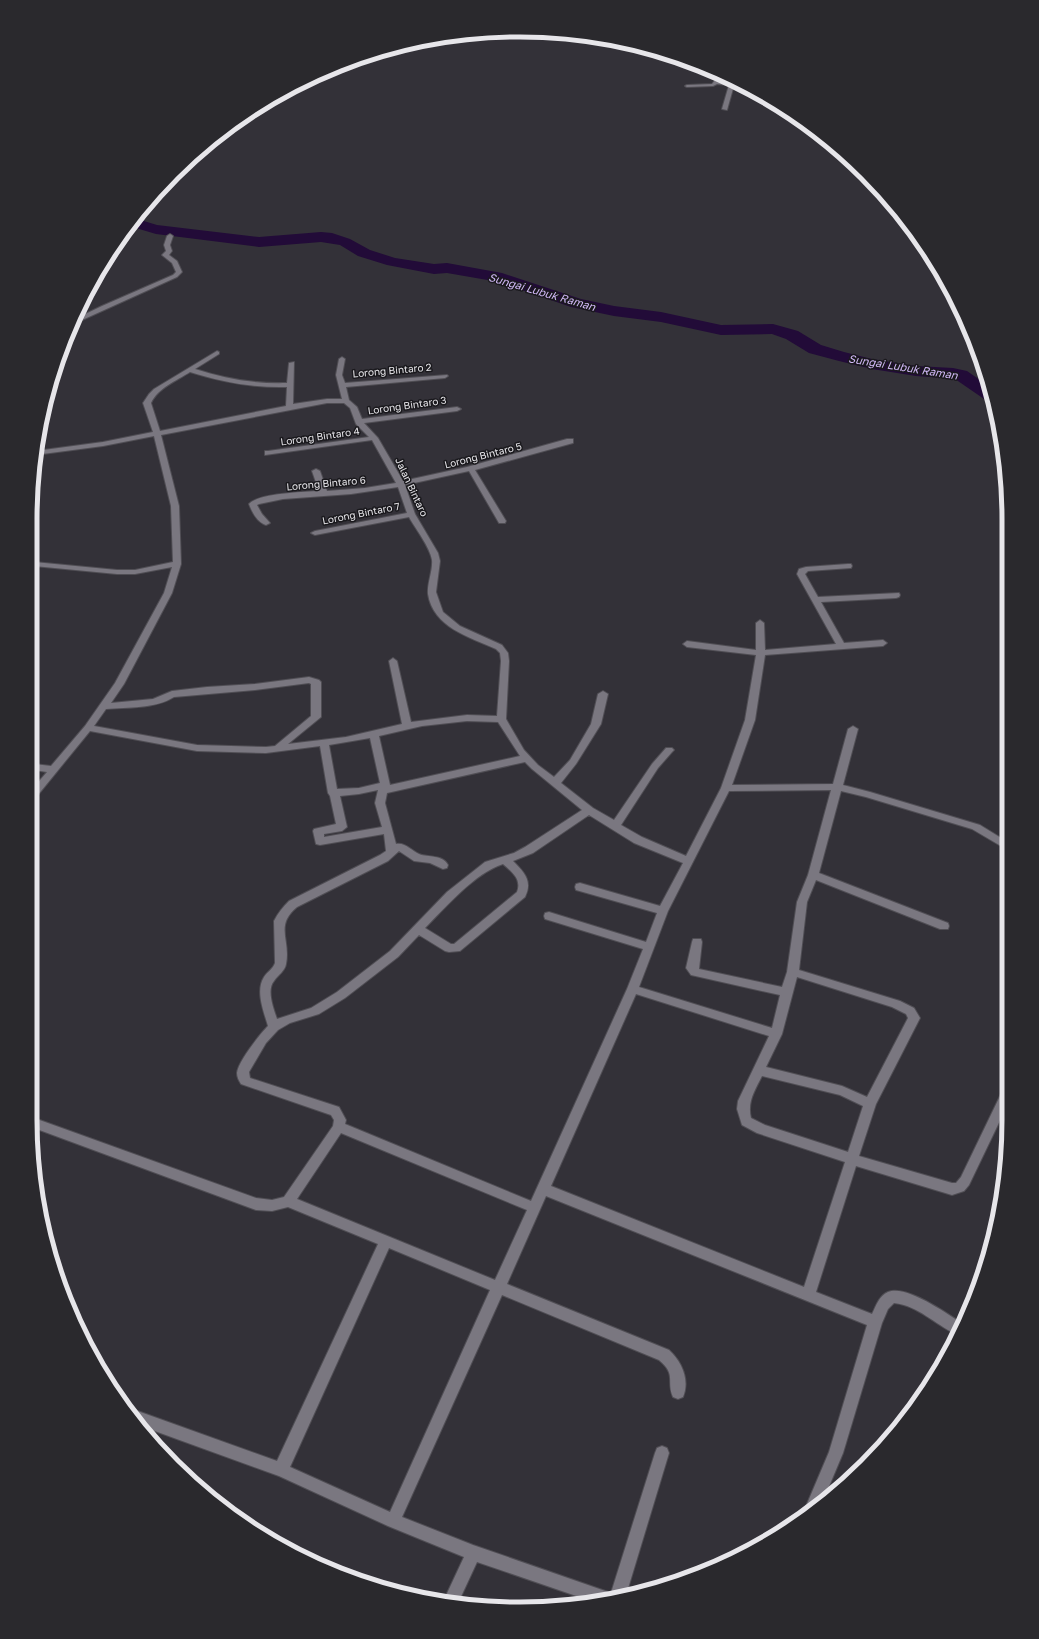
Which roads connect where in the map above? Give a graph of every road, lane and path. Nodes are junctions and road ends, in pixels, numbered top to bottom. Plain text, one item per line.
1 (716, 82) joint
2 (724, 83) edge
3 (687, 86) dead end
4 (731, 86) edge
5 (726, 109) dead end
6 (170, 236) dead end
7 (85, 310) edge
8 (92, 313) junction
9 (82, 318) edge
10 (216, 353) dead end
11 (342, 359) dead end
12 (292, 363) dead end
13 (189, 370) junction
14 (445, 376) dead end
15 (290, 385) junction
16 (341, 385) junction
17 (346, 401) junction
18 (289, 407) junction
19 (457, 409) dead end
20 (359, 422) junction
21 (158, 433) junction
22 (374, 438) junction
23 (570, 441) dead end
24 (42, 452) edge
25 (268, 453) dead end
26 (470, 470) junction
27 (316, 471) dead end
28 (401, 484) junction
29 (324, 493) junction
30 (411, 514) junction
31 (502, 521) dead end
32 (266, 523) dead end
33 (315, 533) dead end
34 (37, 564) edge
35 (177, 564) junction
36 (848, 566) dead end
37 (896, 594) dead end
38 (816, 600) junction
39 (760, 623) dead end
40 (883, 643) dead end
41 (687, 644) dead end
42 (842, 647) junction
43 (761, 653) junction
44 (393, 661) dead end
45 (603, 694) dead end
46 (104, 706) junction
47 (501, 719) junction
48 (407, 726) junction
49 (88, 728) junction
50 (853, 729) dead end
51 (374, 734) junction
52 (324, 744) junction
53 (277, 749) junction
54 (669, 750) dead end
55 (527, 758) junction
56 (37, 767) edge
57 (53, 770) junction
58 (556, 782) junction
59 (837, 787) junction
60 (384, 788) junction
61 (726, 788) junction
62 (37, 790) edge
63 (335, 794) junction
64 (589, 810) junction
65 (615, 826) junction
66 (388, 830) junction
67 (1002, 843) edge
68 (392, 850) junction
69 (506, 861) junction
70 (688, 861) junction
71 (443, 866) dead end
72 (813, 875) junction
73 (580, 887) dead end
74 (663, 911) junction
75 (549, 916) dead end
76 (944, 926) dead end
77 (418, 929) junction
78 (697, 942) dead end
79 (650, 947) junction
80 (793, 972) junction
81 (633, 989) junction
82 (786, 992) junction
83 (274, 1027) junction
84 (776, 1034) junction
85 (759, 1070) junction
86 (870, 1104) junction
87 (1002, 1104) edge
88 (37, 1124) edge
89 (339, 1127) junction
90 (852, 1159) junction
91 (544, 1189) junction
92 (288, 1200) junction
93 (535, 1208) junction
94 (386, 1241) junction
95 (499, 1287) junction
96 (808, 1294) junction
97 (875, 1322) junction
98 (955, 1326) edge
99 (678, 1392) dead end
100 (142, 1420) edge
101 (662, 1453) dead end
102 (281, 1470) junction
103 (816, 1500) edge
104 (393, 1521) junction
105 (473, 1553) junction
106 (619, 1592) edge
107 (598, 1595) edge
108 (453, 1597) edge

1 - 2 street
1 - 3 street
4 - 5 street
6 - 8 street
7 - 8 street
8 - 9 street
10 - 13 street
11 - 16 street, Lorong Bintaro 2
12 - 15 street
13 - 15 street
13 - 21 street
14 - 16 street, Lorong Bintaro 2
15 - 18 street
16 - 17 street, Lorong Bintaro 2
17 - 18 street
17 - 20 street, Jalan Bintaro
18 - 21 street
19 - 20 street, Lorong Bintaro 3
20 - 22 street, Jalan Bintaro
21 - 24 street
21 - 35 street
22 - 25 street, Lorong Bintaro 4
22 - 28 street, Jalan Bintaro
23 - 26 street, Lorong Bintaro 5
26 - 28 street, Lorong Bintaro 5
26 - 31 street
27 - 29 street
28 - 29 street, Lorong Bintaro 6
28 - 30 street, Jalan Bintaro
29 - 32 street, Lorong Bintaro 6
30 - 33 street, Lorong Bintaro 7
30 - 47 street, Jalan Bintaro
34 - 35 street
35 - 46 street
36 - 38 street
37 - 38 street
38 - 42 street
39 - 43 street
40 - 42 street
41 - 43 street
42 - 43 street
43 - 61 street
44 - 48 street
45 - 58 street
46 - 49 street
46 - 53 street
47 - 48 street
47 - 55 street
48 - 51 street
49 - 53 street
49 - 57 street
50 - 59 street
51 - 52 street
51 - 60 street
52 - 53 street
52 - 63 street
54 - 65 street
55 - 58 street
55 - 60 street
56 - 57 street
57 - 62 street
58 - 64 street
59 - 61 street
59 - 67 street
59 - 72 street
60 - 63 street
60 - 66 street
61 - 70 street
63 - 66 street
64 - 65 street
64 - 69 street
65 - 70 street
66 - 68 street
68 - 71 street
68 - 83 street
69 - 77 street
69 - 77 street
70 - 74 street
72 - 76 street
72 - 80 street
73 - 74 street
74 - 79 street
75 - 79 street
77 - 83 street
78 - 82 street
79 - 81 street
80 - 82 street
80 - 86 street
81 - 84 street
81 - 91 street
82 - 84 street
83 - 89 street
84 - 85 street
85 - 86 street
85 - 90 street
86 - 90 street
87 - 90 street
88 - 92 street
89 - 92 street
89 - 93 street
90 - 96 street
91 - 93 street
91 - 96 street
92 - 94 street
93 - 95 street
94 - 95 street
94 - 102 street
95 - 99 street
95 - 104 street
96 - 97 street
97 - 98 street
97 - 103 street
100 - 102 street
101 - 106 street
102 - 104 street
104 - 105 street
105 - 107 street
105 - 108 street

